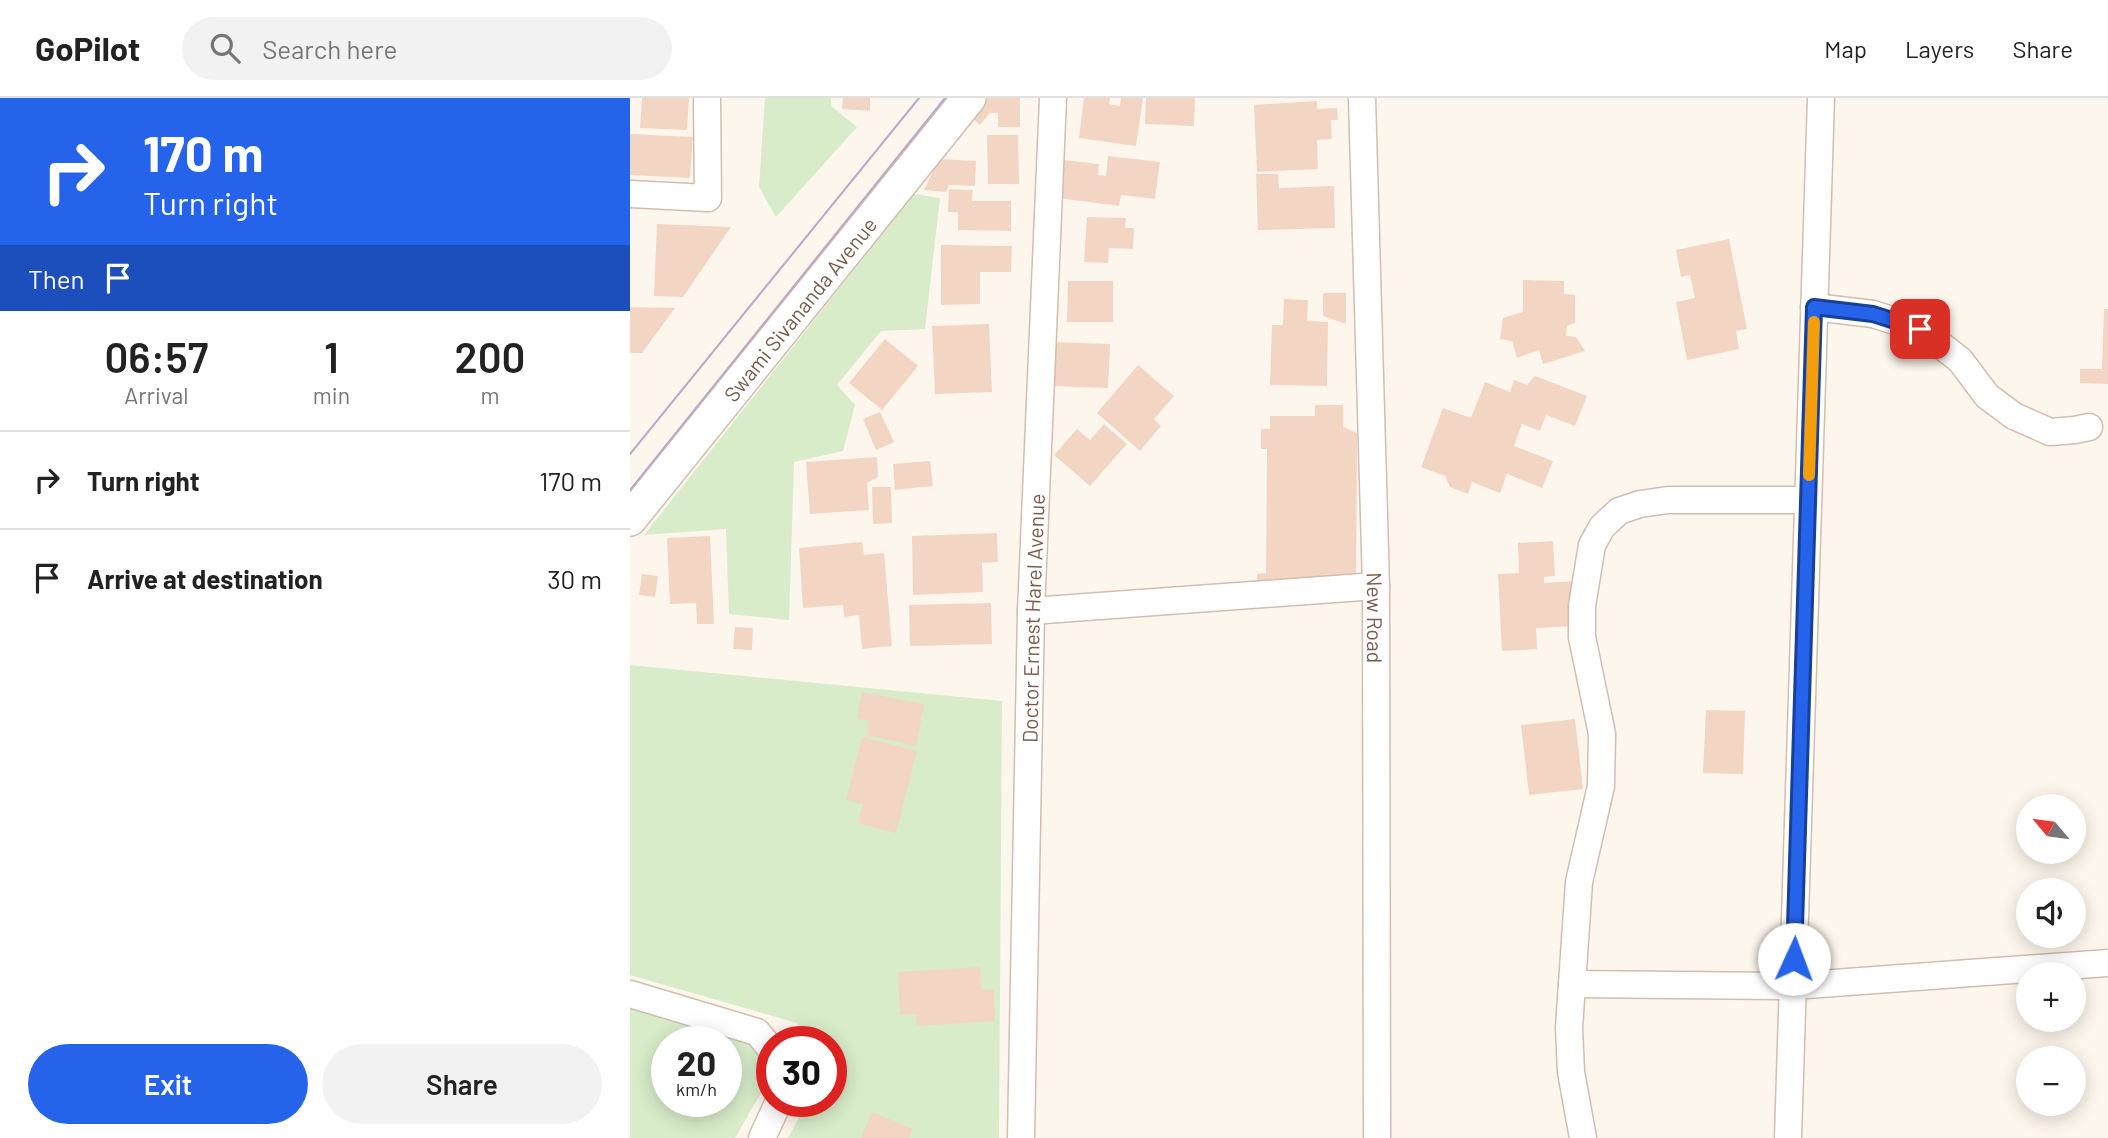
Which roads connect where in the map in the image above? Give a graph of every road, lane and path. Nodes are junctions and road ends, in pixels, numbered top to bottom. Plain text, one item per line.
1 (707, 98) edge
2 (970, 98) edge
3 (1053, 98) edge
4 (1363, 98) edge
5 (1821, 98) edge
6 (630, 194) edge
7 (1814, 307) junction
8 (2089, 427) dead end
9 (1808, 500) junction
10 (630, 519) edge
11 (1376, 586) junction
12 (1031, 611) junction
13 (2108, 963) edge
14 (1572, 984) junction
15 (1793, 986) junction
16 (630, 994) edge
17 (756, 1032) edge
18 (772, 1117) edge
19 (762, 1138) edge
20 (1021, 1138) edge
21 (1377, 1138) edge
22 (1583, 1138) edge
23 (1788, 1138) edge

1 - 6 street
2 - 10 street, Swami Sivananda Avenue
3 - 12 street, Doctor Ernest Harel Avenue
4 - 11 street, New Road
5 - 7 street
7 - 8 street
7 - 9 street
9 - 14 street
9 - 15 street
11 - 12 street
11 - 21 street, New Road
12 - 20 street, Doctor Ernest Harel Avenue
13 - 15 street
14 - 15 street
14 - 22 street
15 - 23 street
16 - 17 street
18 - 19 street

